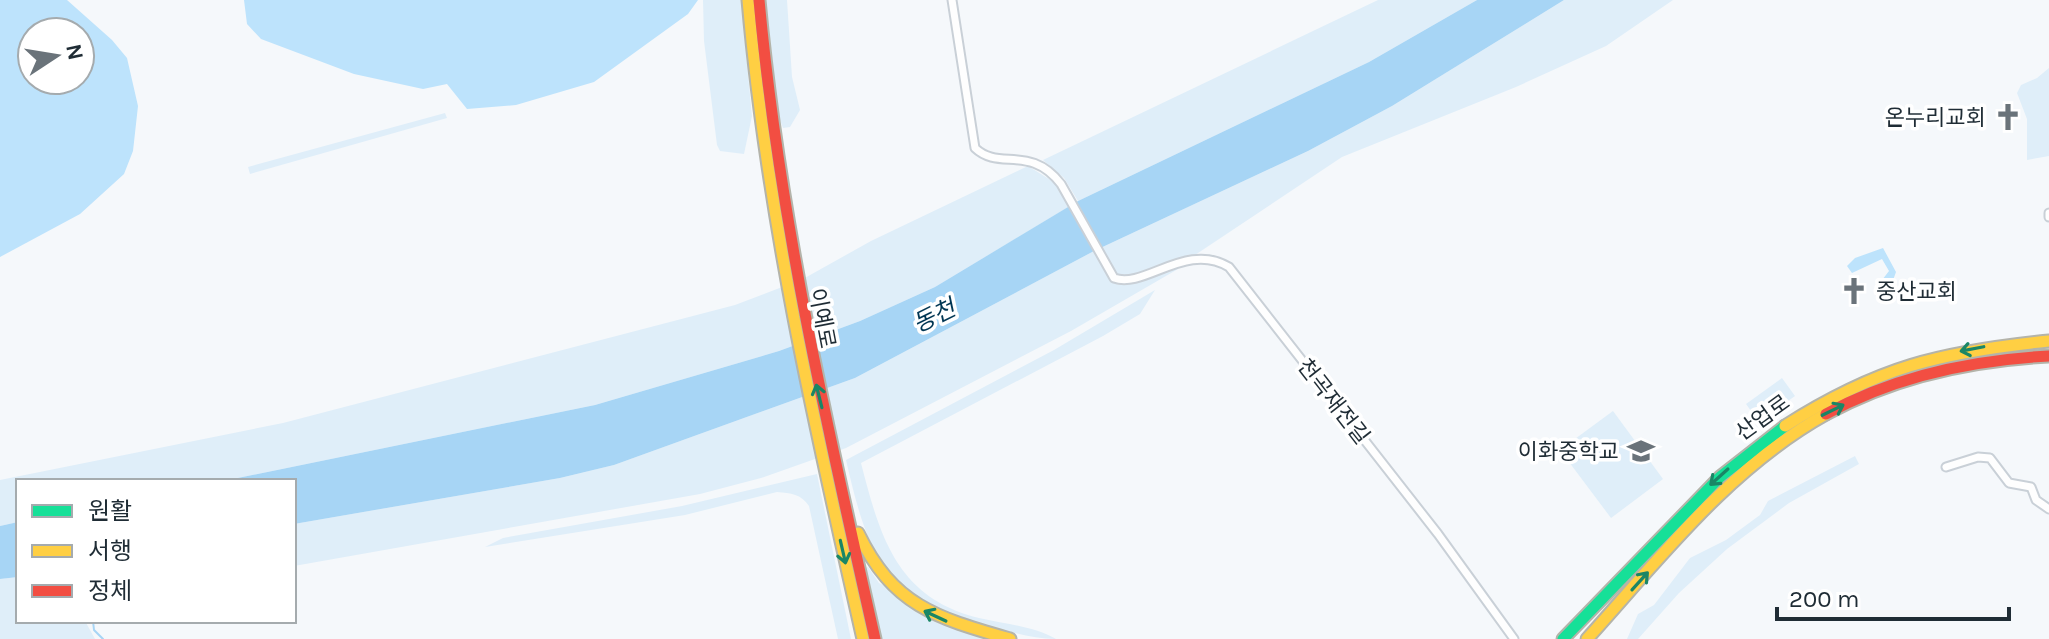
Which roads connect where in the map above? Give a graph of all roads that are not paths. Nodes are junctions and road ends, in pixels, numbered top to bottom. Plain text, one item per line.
1 (748, 0) edge
2 (759, 0) edge
3 (952, 0) edge
4 (764, 110) junction
5 (2049, 341) edge
6 (2049, 356) edge
7 (1946, 467) dead end
8 (831, 474) junction
9 (2049, 509) edge
10 (863, 639) edge
11 (875, 639) edge
12 (1010, 639) edge
13 (1514, 639) edge
14 (1563, 639) edge
15 (1587, 639) edge

1 - 4 main road, 이예로
2 - 4 main road, 이예로
3 - 13 street, 천곡재전길
4 - 8 main road, 이예로
5 -> 14 main road, 산업로
15 -> 6 main road, 산업로
7 - 9 street
8 -> 10 main road, 이예로
8 - 11 main road, 이예로
12 -> 8 main road

